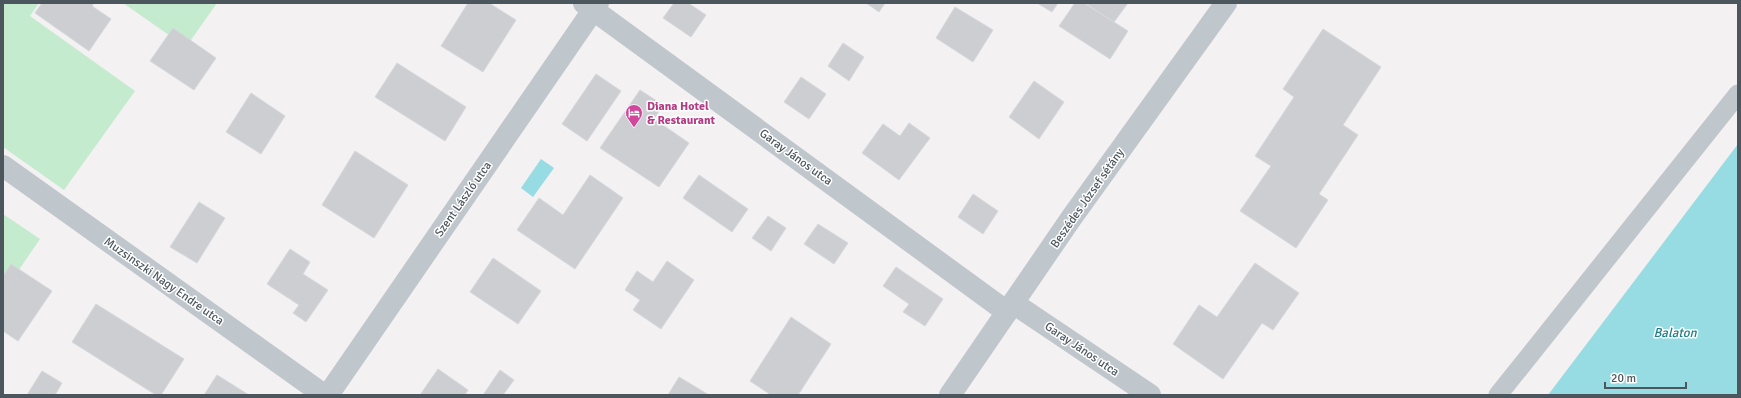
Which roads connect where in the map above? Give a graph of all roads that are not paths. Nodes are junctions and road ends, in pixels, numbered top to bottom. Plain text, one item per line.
1 (1226, 3) edge
2 (592, 5) edge
3 (1738, 94) edge
4 (3, 166) edge
5 (1010, 308) junction
6 (324, 395) edge
7 (328, 395) edge
8 (950, 395) edge
9 (1150, 395) edge
10 (1498, 395) edge

1 - 5 street, Beszédes József sétány
2 - 5 street, Garay János utca
2 - 7 street, Szent László utca
3 - 10 street
4 - 6 street, Muzsinszki Nagy Endre utca
5 - 8 street, Beszédes József sétány
5 - 9 street, Garay János utca

